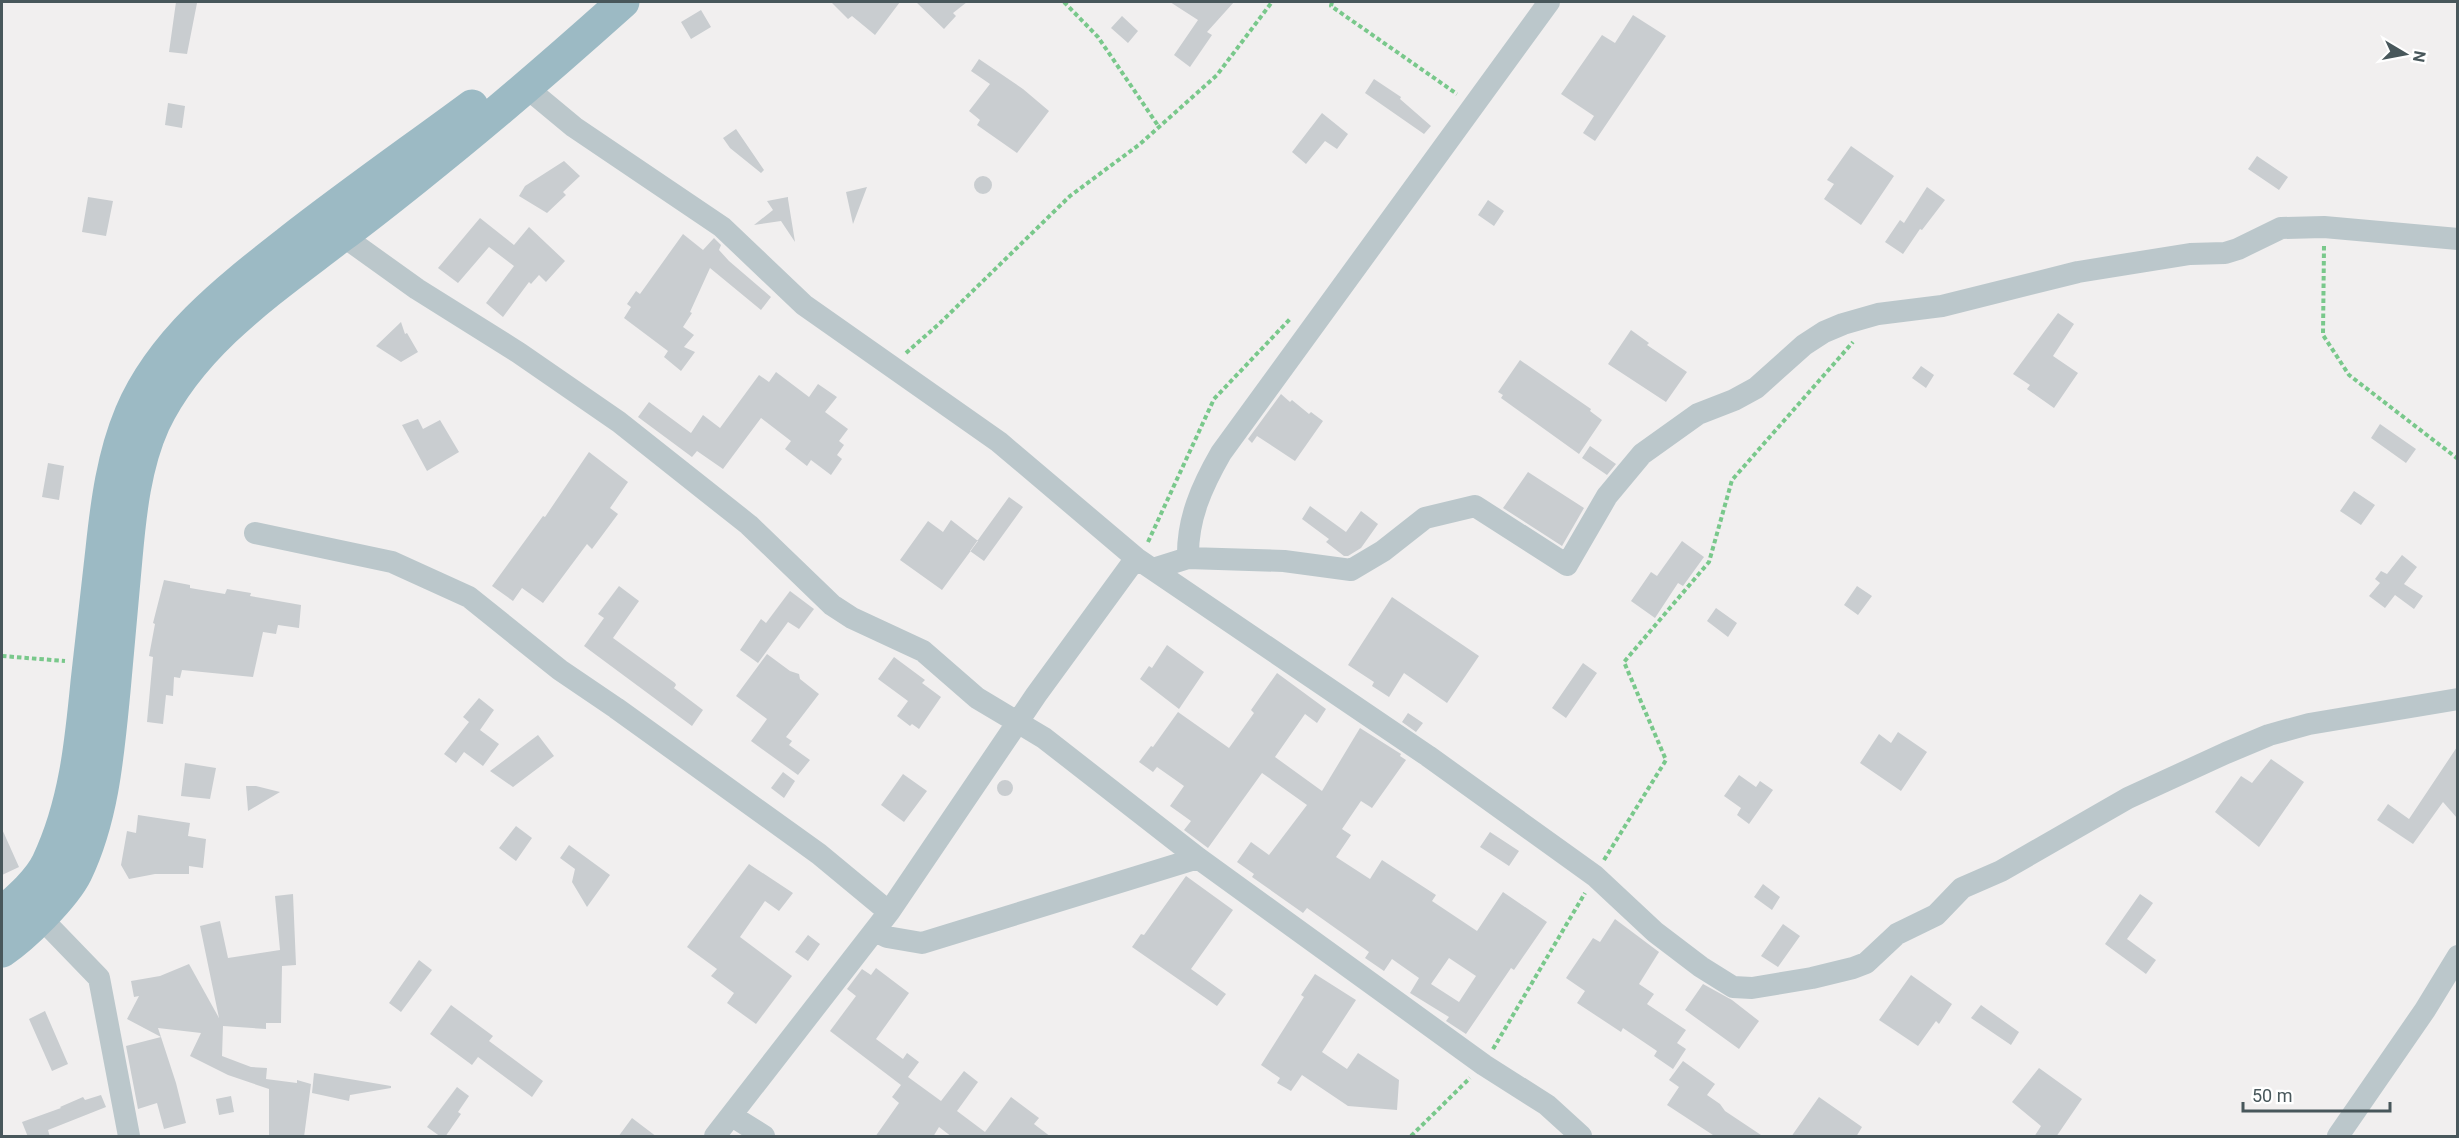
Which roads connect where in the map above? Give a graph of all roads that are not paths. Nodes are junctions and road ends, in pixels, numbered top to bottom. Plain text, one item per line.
1 (618, 2) edge
2 (623, 2) edge
3 (1549, 2) edge
4 (527, 88) junction
5 (342, 236) junction
6 (2457, 239) edge
7 (255, 533) dead end
8 (1188, 558) junction
9 (1144, 564) junction
10 (2457, 699) edge
11 (1019, 723) junction
12 (1198, 858) junction
13 (890, 912) junction
14 (2, 913) edge
15 (41, 918) junction
16 (874, 931) junction
17 (2, 951) edge
18 (2457, 956) edge
19 (732, 1116) junction
20 (129, 1137) edge
21 (715, 1137) edge
22 (764, 1137) edge
23 (1581, 1137) edge
24 (2338, 1137) edge

1 - 14 highway
2 - 4 highway
3 - 8 street
4 - 5 highway
4 - 9 street
5 - 11 street
5 - 15 highway
6 - 8 street
7 - 13 street
8 - 9 street
9 - 10 street
9 - 11 street
11 - 12 street
11 - 13 street
12 - 16 street
12 - 23 street
13 - 16 street
15 - 17 highway
15 - 20 street
16 - 19 street
18 - 24 street
19 - 21 street
19 - 22 street

